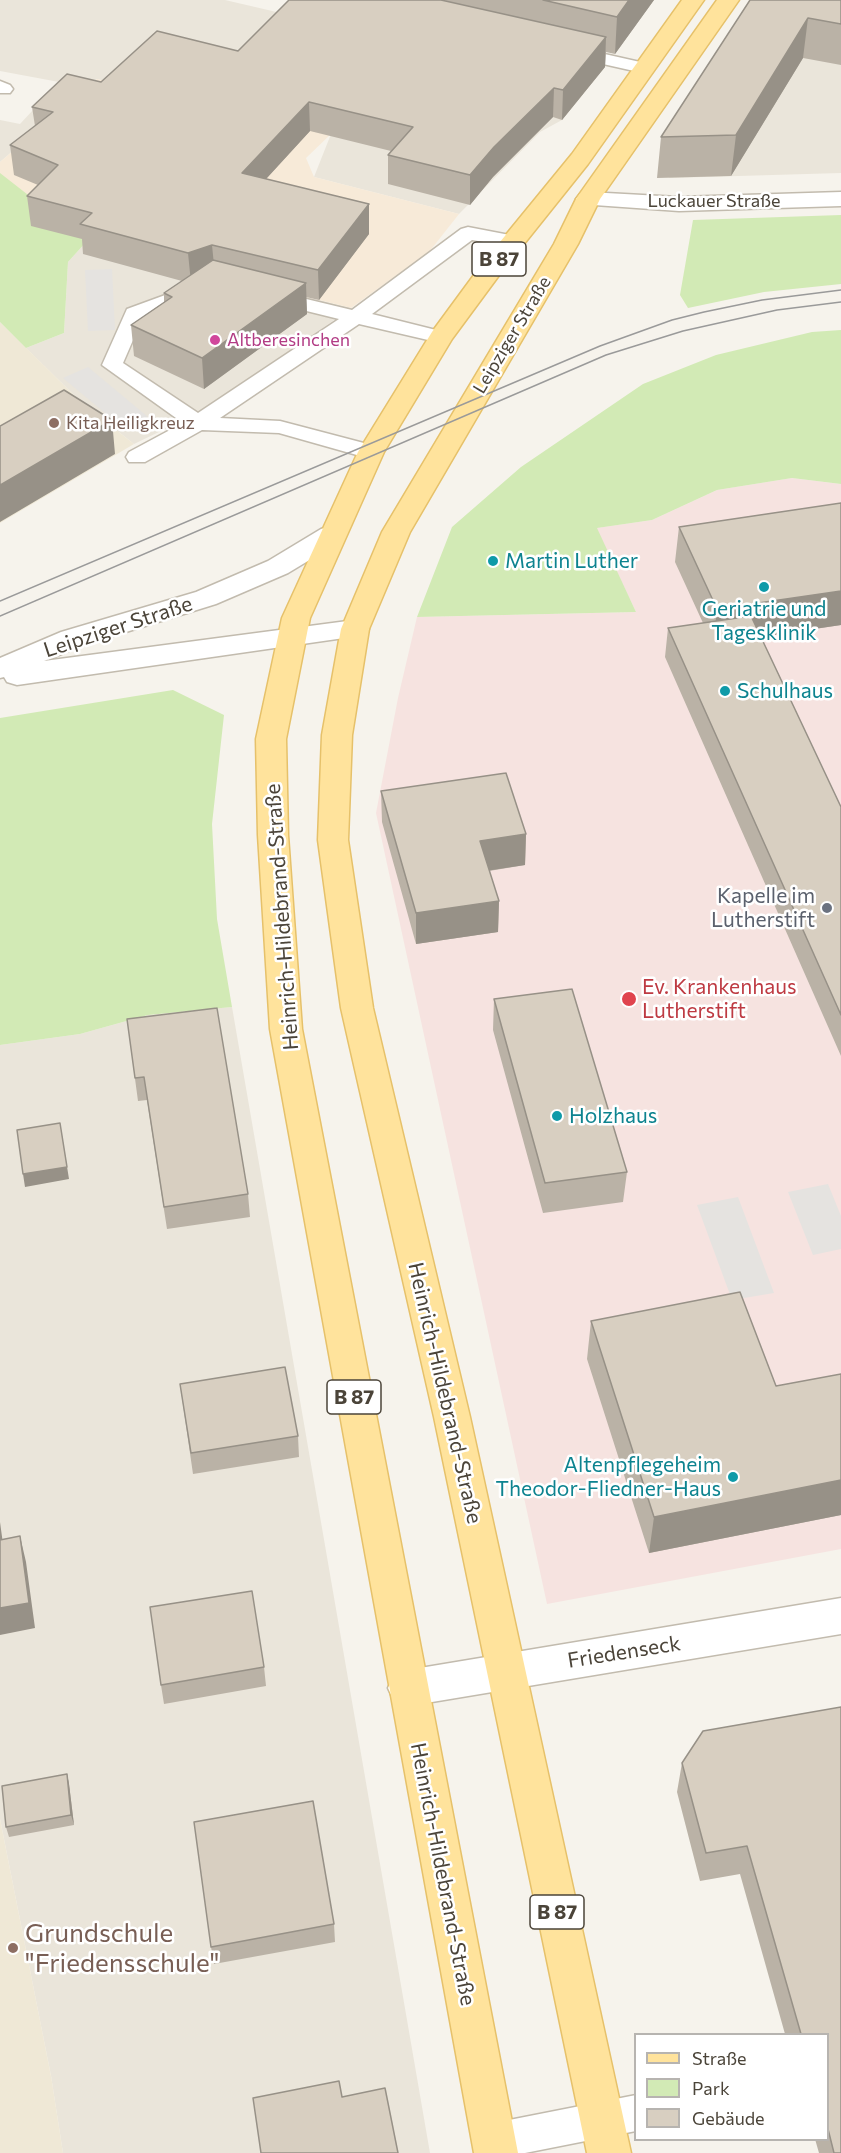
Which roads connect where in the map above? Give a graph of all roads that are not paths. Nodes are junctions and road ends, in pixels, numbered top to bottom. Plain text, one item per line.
1 (693, 0) edge
2 (728, 0) edge
3 (548, 46) edge
4 (643, 68) junction
5 (588, 199) junction
6 (841, 200) edge
7 (513, 241) junction
8 (214, 284) edge
9 (258, 293) edge
10 (358, 315) junction
11 (441, 337) junction
12 (198, 423) junction
13 (371, 452) junction
14 (137, 457) dead end
15 (331, 535) junction
16 (355, 629) junction
17 (291, 635) junction
18 (0, 669) edge
19 (0, 678) edge
20 (841, 1616) edge
21 (505, 1671) junction
22 (408, 1688) junction
23 (616, 2129) edge
24 (495, 2147) edge

1 - 4 main road, B 87
2 - 5 main road, Leipziger Straße / B 87
3 - 4 lane
4 - 7 main road, B 87
5 - 6 street, Luckauer Straße
5 - 16 main road, Leipziger Straße / B 87
7 - 10 lane
7 - 11 main road, B 87
8 - 12 lane
9 - 10 lane
10 - 11 lane
10 - 12 lane
11 - 13 main road, B 87
12 - 13 lane
12 - 14 lane
13 - 15 main road, B 87
15 - 17 main road, B 87
15 - 18 street, Leipziger Straße
16 - 17 street, Leipziger Straße
16 - 21 main road, Heinrich-Hildebrand-Straße / B 87
17 - 19 street, Leipziger Straße
17 - 22 main road, Heinrich-Hildebrand-Straße / B 87
20 - 21 street, Friedenseck
21 - 22 street, Friedenseck
21 - 23 main road, Heinrich-Hildebrand-Straße / B 87
22 - 24 main road, Heinrich-Hildebrand-Straße / B 87
23 - 24 lane

